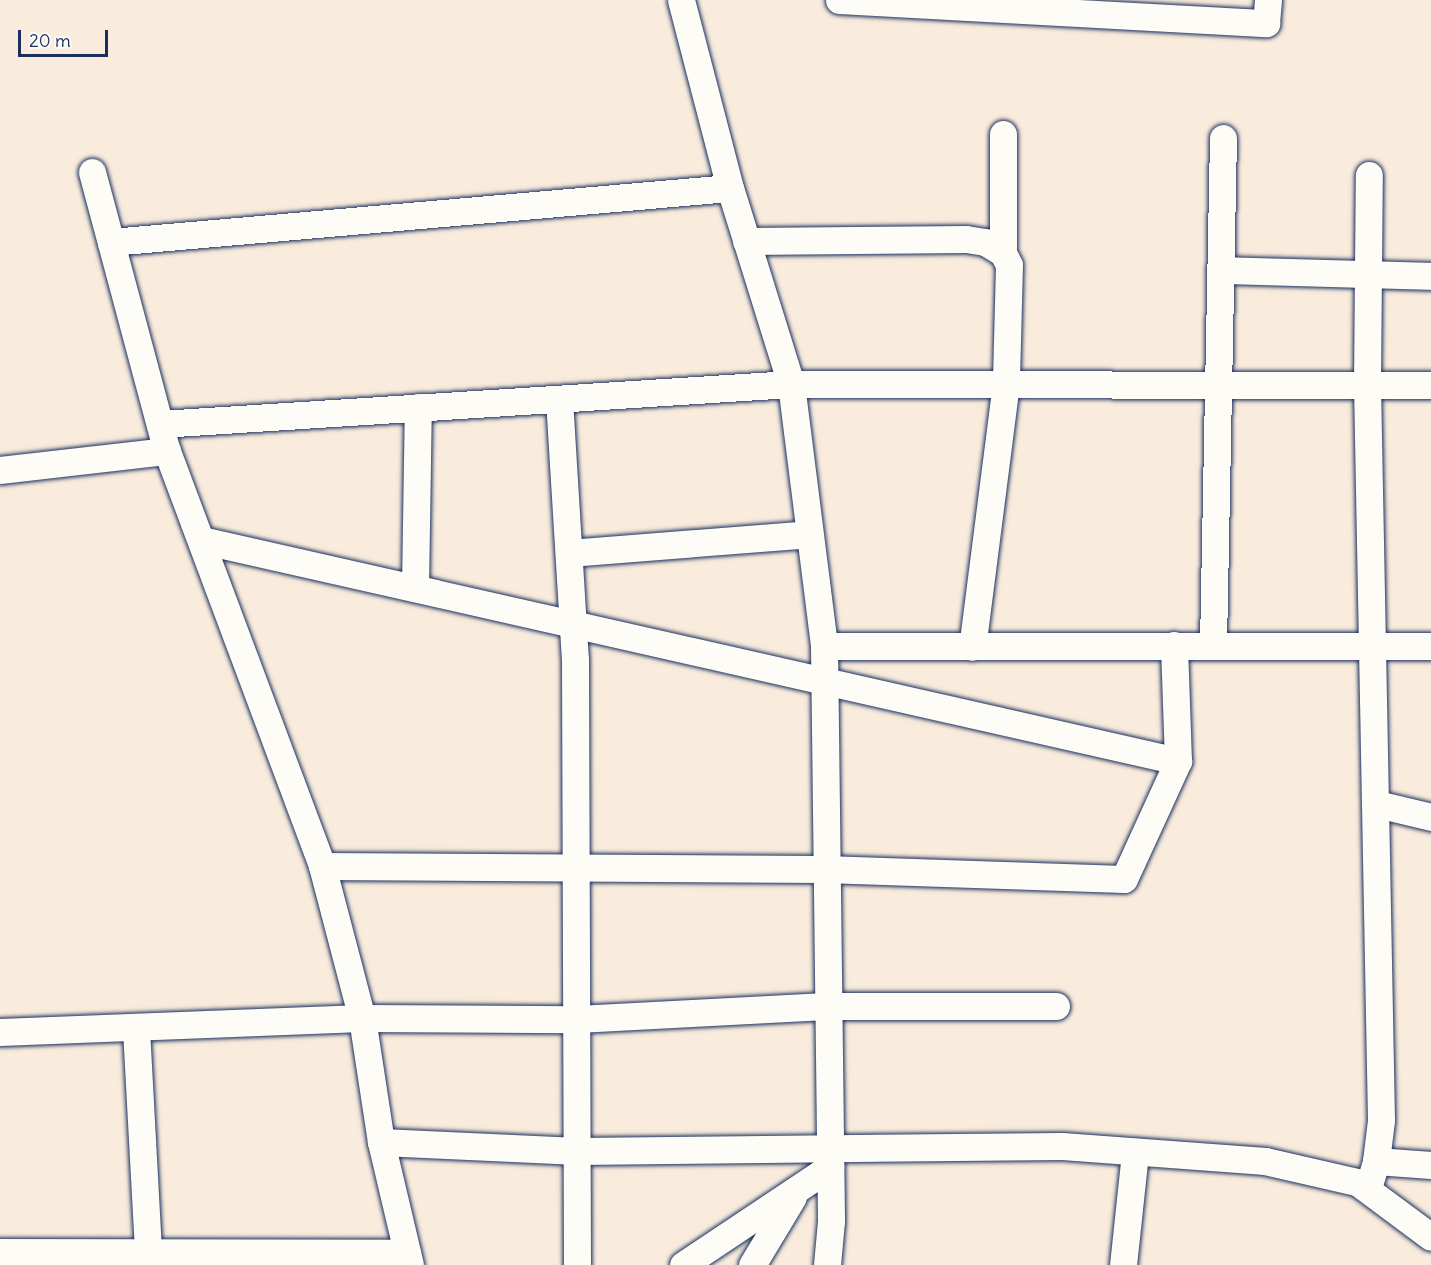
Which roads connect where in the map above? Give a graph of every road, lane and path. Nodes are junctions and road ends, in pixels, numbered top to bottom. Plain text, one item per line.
1 (681, 0) edge
2 (839, 0) edge
3 (1268, 0) edge
4 (1004, 134) dead end
5 (1223, 138) dead end
6 (92, 172) dead end
7 (1369, 175) dead end
8 (729, 188) junction
9 (746, 241) junction
10 (111, 242) junction
11 (1003, 253) junction
12 (1221, 270) junction
13 (1368, 273) junction
14 (1431, 276) edge
15 (1006, 383) junction
16 (1219, 383) junction
17 (791, 384) junction
18 (1367, 384) junction
19 (1431, 385) edge
20 (559, 399) junction
21 (418, 407) junction
22 (160, 424) junction
23 (167, 450) junction
24 (0, 470) edge
25 (808, 534) junction
26 (201, 540) junction
27 (569, 553) junction
28 (416, 588) junction
29 (573, 622) junction
30 (1213, 644) junction
31 (1174, 645) junction
32 (1373, 645) junction
33 (825, 646) junction
34 (1431, 646) edge
35 (972, 647) junction
36 (823, 682) junction
37 (1178, 761) junction
38 (1377, 804) junction
39 (1431, 817) edge
40 (576, 865) junction
41 (322, 866) junction
42 (824, 869) junction
43 (826, 1006) junction
44 (1056, 1006) dead end
45 (362, 1018) junction
46 (577, 1019) junction
47 (136, 1029) junction
48 (0, 1032) edge
49 (381, 1142) junction
50 (578, 1151) junction
51 (1135, 1152) junction
52 (830, 1158) junction
53 (1376, 1161) junction
54 (1431, 1165) edge
55 (1368, 1188) junction
56 (796, 1190) junction
57 (1431, 1237) edge
58 (0, 1252) edge
59 (148, 1252) junction
60 (409, 1259) edge
61 (577, 1265) edge
62 (683, 1265) edge
63 (752, 1265) edge
64 (826, 1265) edge
65 (1123, 1265) edge

1 - 8 street
2 - 3 street
4 - 11 street
5 - 12 street
6 - 10 street
7 - 13 street
8 - 9 street
8 - 10 street
9 - 11 street
9 - 17 street
10 - 22 street
11 - 15 street
12 - 13 street
12 - 16 street
13 - 14 street
13 - 18 street
15 - 16 street
15 - 17 street
15 - 35 street
16 - 18 street
16 - 30 street
17 - 20 street
17 - 25 street
18 - 19 street
18 - 32 street
20 - 21 street
20 - 27 street
21 - 22 street
21 - 28 street
22 - 23 street
23 - 24 street
23 - 26 street
25 - 27 street
25 - 33 street
26 - 28 street
26 - 41 street
27 - 29 street
28 - 29 street
29 - 36 street
29 - 40 street
30 - 31 street
30 - 32 street
31 - 35 street
31 - 37 street
32 - 34 street
32 - 38 street
33 - 35 street
33 - 36 street
36 - 37 street
36 - 42 street
37 - 42 street
38 - 39 street
38 - 53 street
40 - 41 street
40 - 42 street
40 - 46 street
41 - 45 street
42 - 43 street
43 - 44 street
43 - 46 street
43 - 52 street
45 - 46 street
45 - 47 street
45 - 49 street
46 - 50 street
47 - 48 street
47 - 59 street
49 - 50 street
49 - 60 street
50 - 52 street
50 - 61 street
51 - 52 street
51 - 55 street
51 - 65 street
52 - 56 street
52 - 64 street
53 - 54 street
53 - 55 street
55 - 57 street
56 - 62 street
56 - 63 street
58 - 59 street
59 - 60 street

